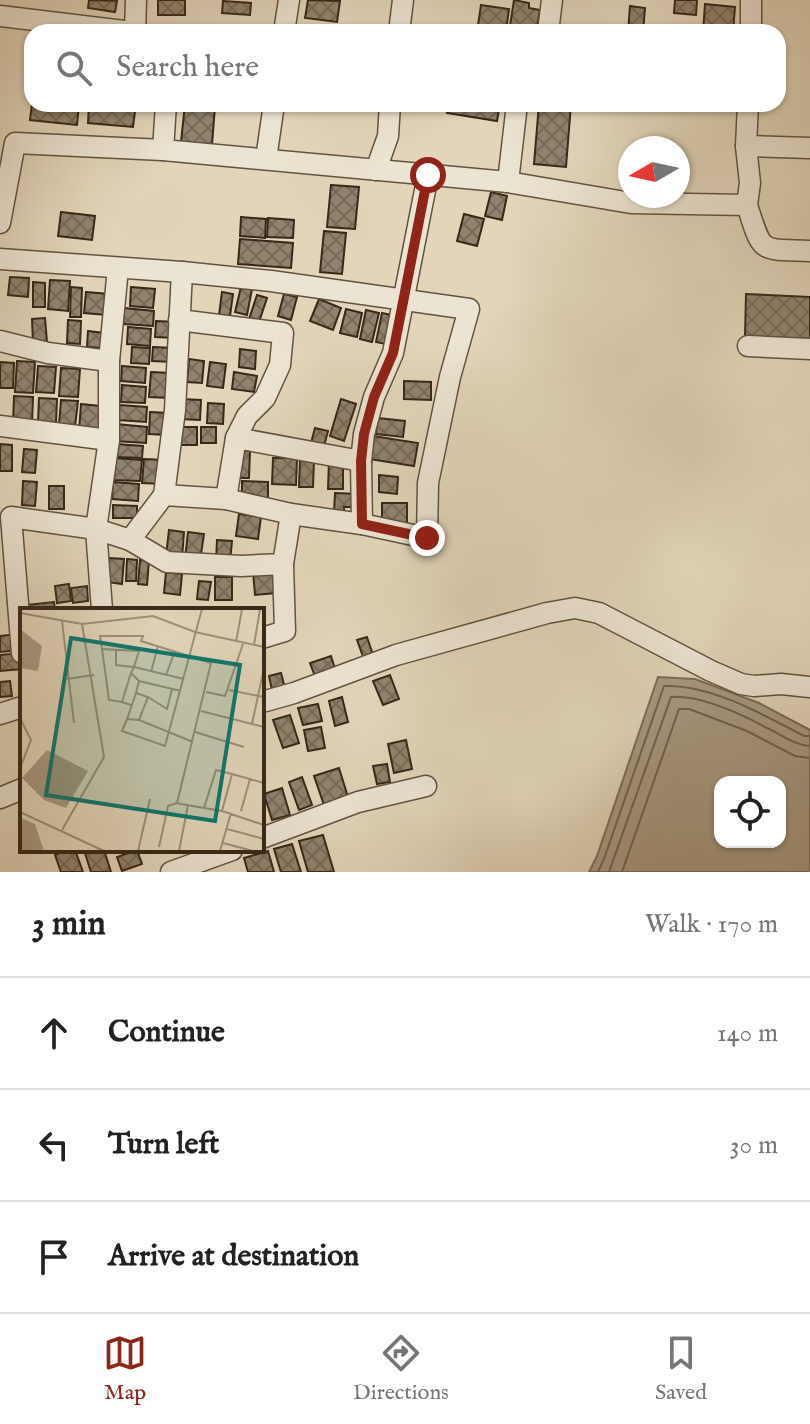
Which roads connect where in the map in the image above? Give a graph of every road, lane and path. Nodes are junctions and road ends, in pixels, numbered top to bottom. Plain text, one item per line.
1 (136, 0) edge
2 (289, 0) edge
3 (403, 0) edge
4 (552, 0) edge
5 (751, 0) edge
6 (0, 16) edge
7 (66, 24) edge
8 (134, 24) edge
9 (285, 24) edge
10 (400, 24) edge
11 (549, 24) edge
12 (751, 24) edge
13 (165, 112) edge
14 (273, 112) edge
15 (390, 112) edge
16 (516, 112) edge
17 (748, 112) edge
18 (746, 146) junction
19 (810, 148) edge
20 (163, 150) junction
21 (266, 159) junction
22 (376, 170) junction
23 (428, 175) junction
24 (508, 182) junction
25 (747, 205) junction
26 (0, 223) edge
27 (810, 251) edge
28 (0, 259) edge
29 (118, 268) junction
30 (182, 272) junction
31 (404, 300) junction
32 (179, 320) junction
33 (0, 341) edge
34 (748, 346) dead end
35 (810, 349) edge
36 (109, 361) junction
37 (0, 426) edge
38 (236, 438) junction
39 (109, 440) junction
40 (361, 461) junction
41 (164, 495) junction
42 (226, 499) junction
43 (291, 514) junction
44 (5, 517) edge
45 (362, 524) junction
46 (96, 529) junction
47 (130, 540) junction
48 (283, 564) junction
49 (102, 608) edge
50 (20, 632) edge
51 (264, 637) edge
52 (810, 687) edge
53 (264, 701) edge
54 (20, 708) edge
55 (0, 714) edge
56 (426, 786) dead end
57 (20, 790) edge
58 (0, 798) edge
59 (264, 837) edge
60 (209, 855) edge
61 (171, 872) edge

1 - 8 street
2 - 9 street
3 - 10 street
4 - 11 street
5 - 12 street
6 - 7 street
13 - 20 street
14 - 21 street
15 - 22 street
16 - 24 street
17 - 18 street
18 - 19 street
18 - 25 street
20 - 21 street
20 - 26 street
21 - 22 street
22 - 23 street
23 - 24 street
23 - 31 street
24 - 25 street
25 - 27 street
28 - 29 street
29 - 30 street
29 - 36 street
30 - 31 street
30 - 32 street
31 - 40 street
31 - 45 street
32 - 38 street
32 - 41 street
33 - 36 street
34 - 35 street
36 - 39 street
37 - 39 street
38 - 40 street
38 - 42 street
39 - 46 street
40 - 45 street
41 - 42 street
41 - 47 street
42 - 43 street
43 - 45 street
43 - 48 street
44 - 46 street
44 - 50 street
46 - 47 street
46 - 49 street
47 - 48 street
48 - 51 street
52 - 53 street
54 - 55 street
56 - 59 street
57 - 58 street
60 - 61 street

